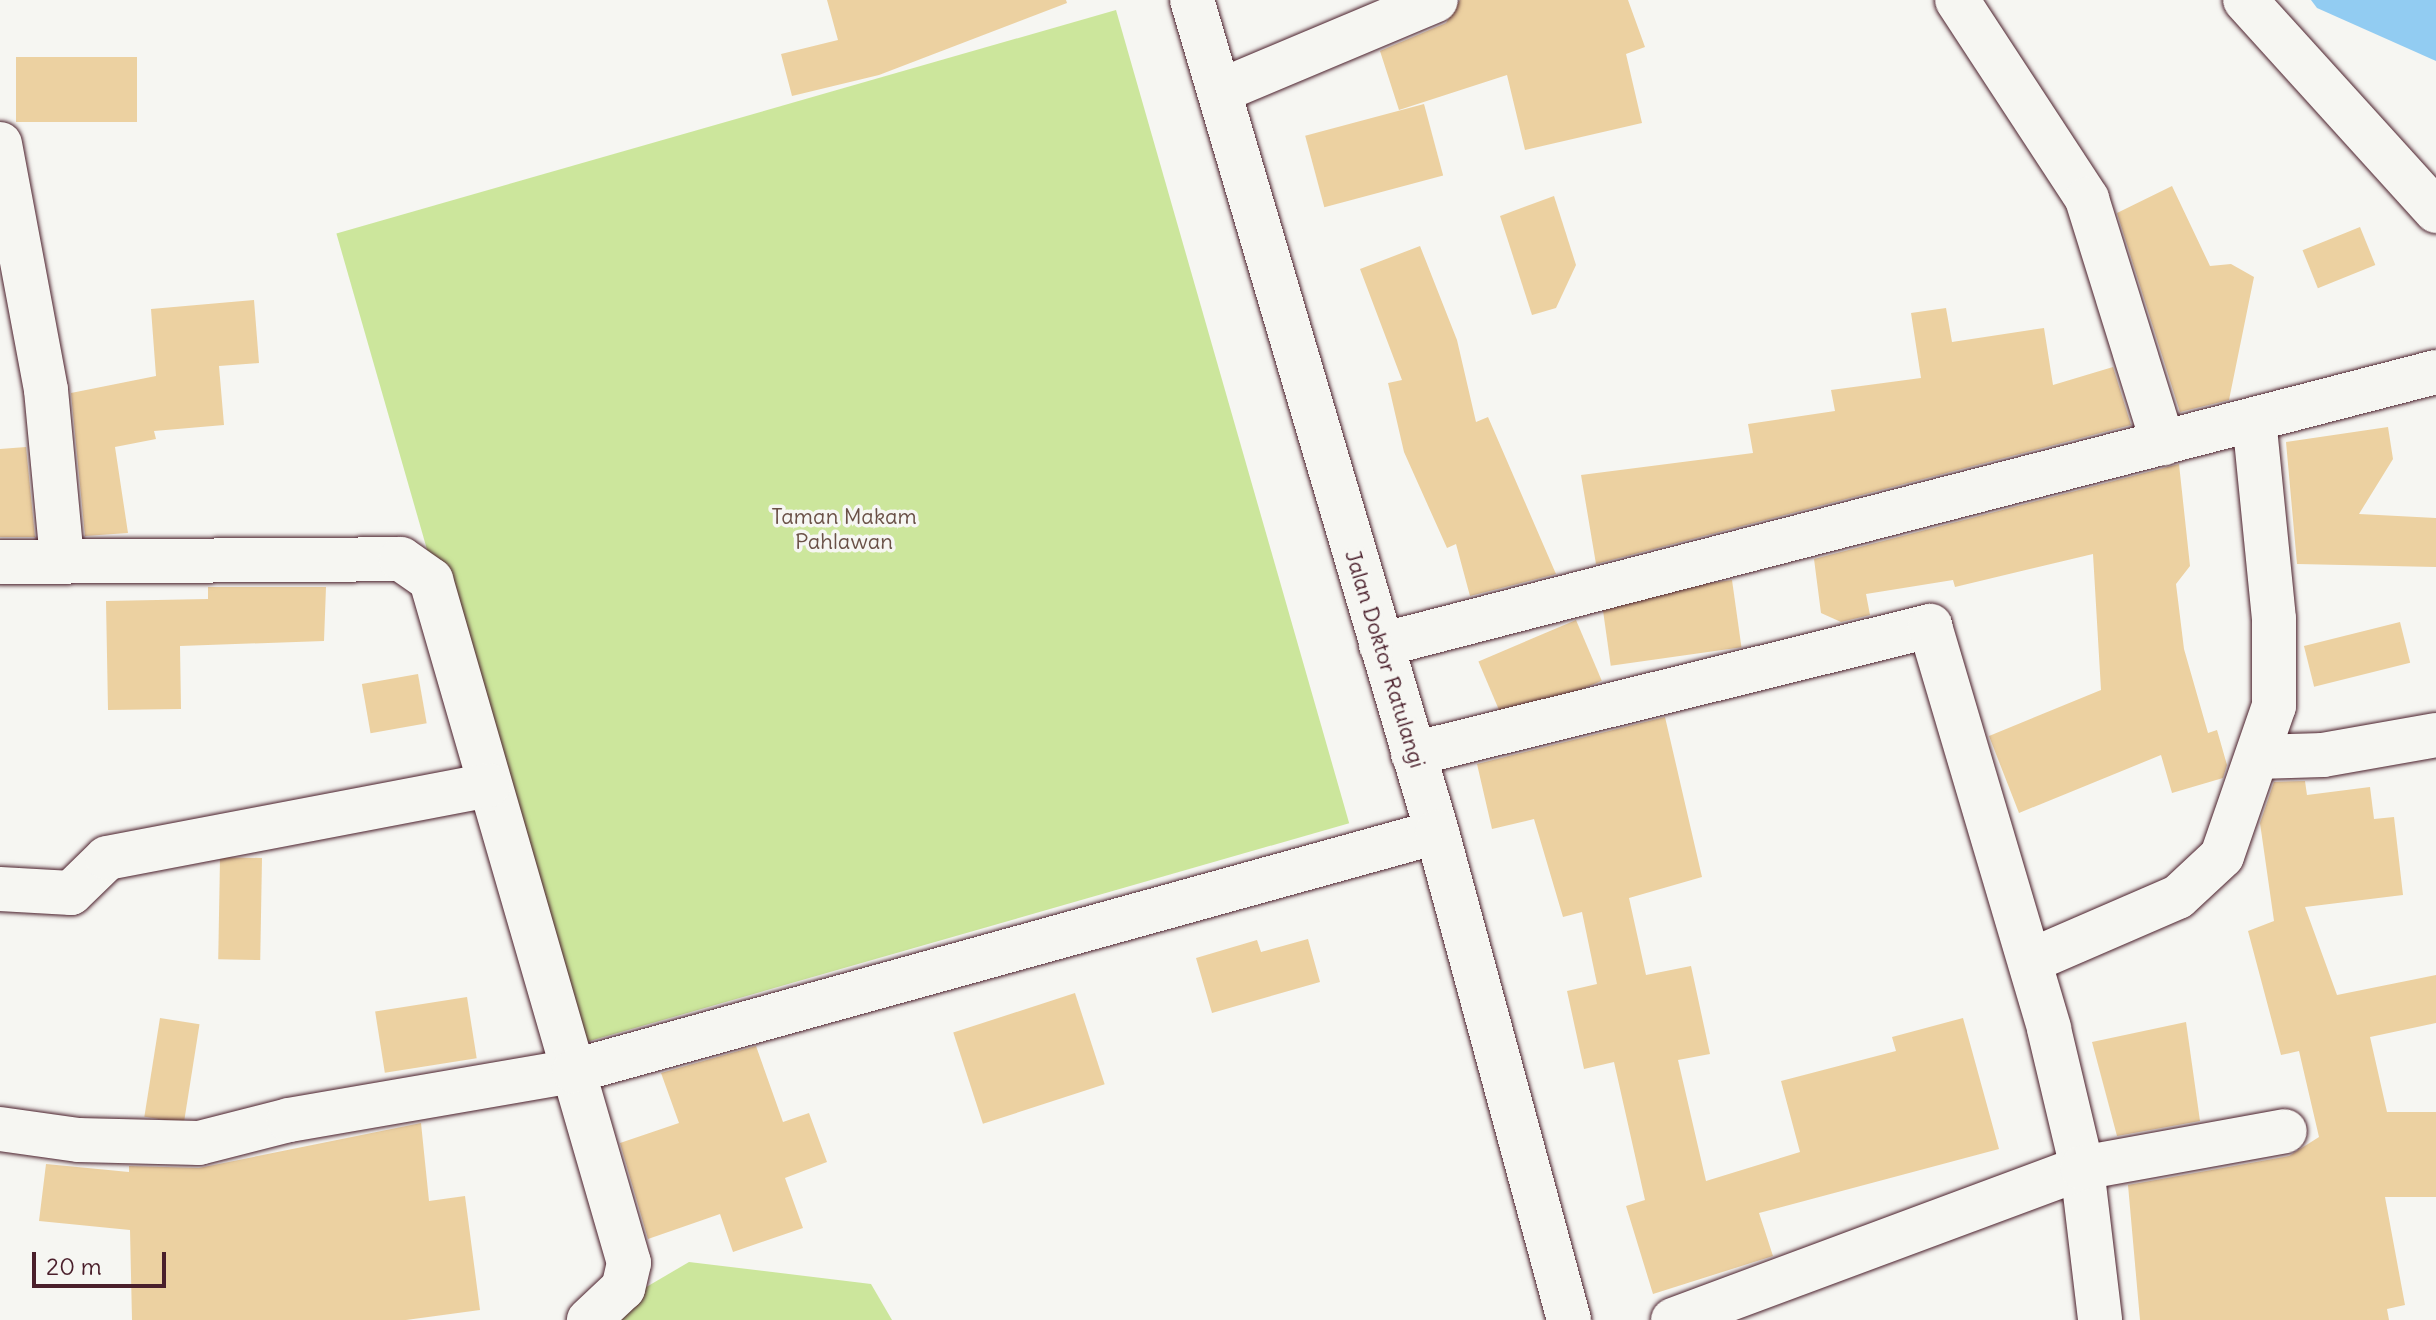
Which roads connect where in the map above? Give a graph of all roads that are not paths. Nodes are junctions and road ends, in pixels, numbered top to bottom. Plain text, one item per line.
1 (1192, 0) edge
2 (1436, 0) edge
3 (2245, 0) edge
4 (1964, 2) edge
5 (1220, 91) junction
6 (0, 144) edge
7 (2436, 211) edge
8 (2436, 372) edge
9 (2254, 420) junction
10 (2163, 443) junction
11 (62, 559) junction
12 (0, 562) edge
13 (1381, 645) junction
14 (2436, 735) edge
15 (1413, 754) junction
16 (2258, 757) junction
17 (488, 785) junction
18 (1437, 832) junction
19 (0, 889) edge
20 (2030, 961) junction
21 (574, 1071) junction
22 (0, 1129) edge
23 (2285, 1131) dead end
24 (2082, 1168) junction
25 (589, 1320) edge
26 (1569, 1320) edge
27 (1673, 1320) edge
28 (2100, 1320) edge

1 - 5 main road, Jalan Doktor Ratulangi
2 - 5 main road
3 - 7 main road
4 - 10 main road
5 - 13 main road, Jalan Doktor Ratulangi
6 - 11 main road
8 - 9 main road
9 - 10 main road
9 - 16 main road
10 - 13 main road
11 - 12 main road
11 - 17 main road
13 - 15 main road, Jalan Doktor Ratulangi
14 - 16 main road
15 - 18 main road, Jalan Doktor Ratulangi
15 - 20 main road
16 - 20 main road
17 - 19 main road
17 - 21 main road
18 - 21 main road
18 - 26 main road, Jalan Doktor Ratulangi
20 - 24 main road
21 - 22 main road
21 - 25 main road
23 - 24 main road
24 - 27 main road
24 - 28 main road

